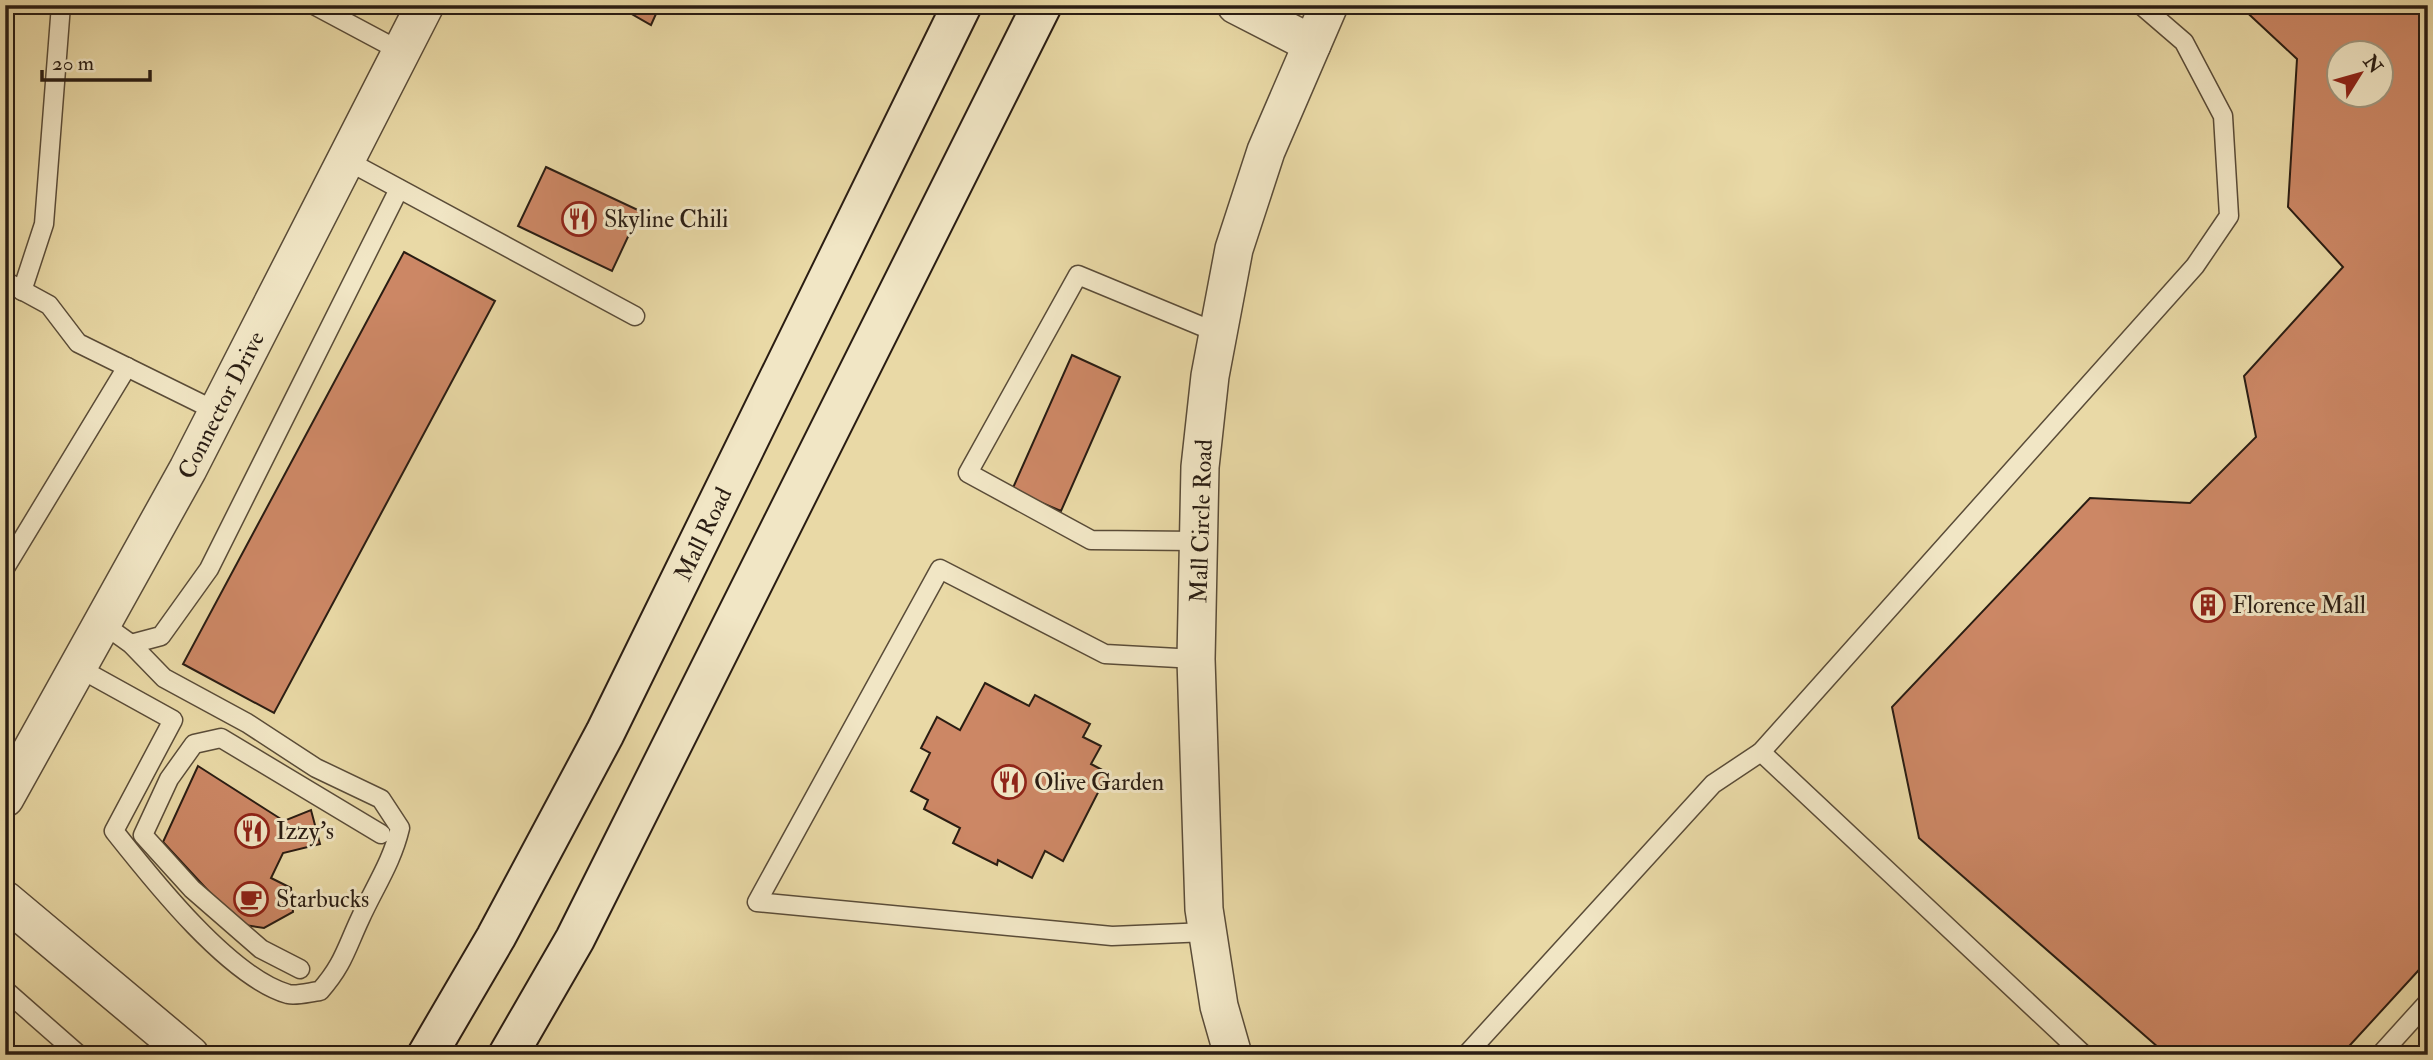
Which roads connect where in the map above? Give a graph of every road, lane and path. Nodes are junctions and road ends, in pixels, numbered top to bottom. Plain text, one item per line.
1 (61, 5) edge
2 (314, 5) edge
3 (425, 5) edge
4 (962, 5) edge
5 (1042, 5) edge
6 (1236, 5) edge
7 (1329, 5) edge
8 (2141, 5) edge
9 (1312, 44) junction
10 (402, 52) junction
11 (346, 160) junction
12 (399, 189) junction
13 (5, 281) edge
14 (23, 291) junction
15 (635, 316) dead end
16 (1218, 333) junction
17 (127, 367) junction
18 (218, 412) junction
19 (1197, 541) junction
20 (5, 568) edge
21 (117, 634) junction
22 (1196, 659) junction
23 (79, 668) junction
24 (1760, 752) junction
25 (5, 798) edge
26 (381, 799) junction
27 (5, 900) edge
28 (1207, 932) junction
29 (250, 976) junction
30 (5, 990) edge
31 (2428, 1002) edge
32 (79, 1055) edge
33 (190, 1055) edge
34 (427, 1055) edge
35 (508, 1055) edge
36 (1233, 1055) edge
37 (1466, 1055) edge
38 (2084, 1055) edge
39 (2380, 1055) edge

1 - 14 lane
2 - 10 lane
3 - 10 street, Connector Drive
4 - 34 main road, Mall Road
5 - 35 main road
6 - 9 street
7 - 9 street, Mall Circle Road
8 - 24 lane
9 - 16 street, Mall Circle Road
10 - 11 street, Connector Drive
11 - 12 lane
11 - 18 street, Connector Drive
12 - 15 lane
12 - 21 lane
13 - 14 lane
14 - 17 lane
16 - 19 street, Mall Circle Road
16 - 19 lane
17 - 18 lane
17 - 20 lane
18 - 21 street, Connector Drive
19 - 22 street, Mall Circle Road
21 - 23 street, Connector Drive
21 - 26 lane
22 - 28 street, Mall Circle Road
22 - 28 lane
23 - 25 street, Connector Drive
23 - 29 lane
24 - 37 lane
24 - 38 lane
26 - 29 lane
26 - 29 lane
27 - 33 street
28 - 36 street, Mall Circle Road
30 - 32 lane
31 - 39 lane

